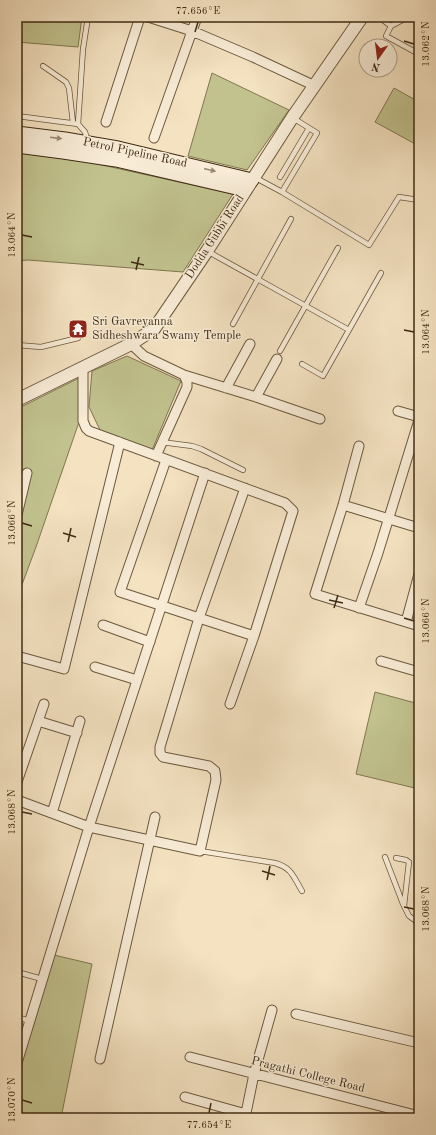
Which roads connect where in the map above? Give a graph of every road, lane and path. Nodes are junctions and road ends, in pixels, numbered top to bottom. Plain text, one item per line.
1 (88, 17) edge
2 (140, 17) edge
3 (148, 17) edge
4 (197, 17) edge
5 (362, 17) edge
6 (379, 17) edge
7 (408, 17) edge
8 (391, 26) junction
9 (192, 31) junction
10 (419, 54) edge
11 (43, 66) dead end
12 (315, 86) junction
13 (17, 116) edge
14 (292, 118) junction
15 (106, 122) dead end
16 (75, 123) junction
17 (309, 128) junction
18 (17, 133) edge
19 (154, 138) dead end
20 (88, 143) junction
21 (17, 146) edge
22 (289, 161) junction
23 (298, 166) junction
24 (280, 177) dead end
25 (251, 183) junction
26 (282, 192) junction
27 (419, 200) edge
28 (291, 219) dead end
29 (338, 248) dead end
30 (207, 251) junction
31 (381, 273) dead end
32 (258, 279) junction
33 (306, 306) junction
34 (233, 324) dead end
35 (349, 330) junction
36 (78, 338) dead end
37 (131, 344) junction
38 (250, 344) dead end
39 (17, 345) edge
40 (279, 355) joint
41 (302, 364) dead end
42 (83, 368) junction
43 (184, 375) junction
44 (226, 388) junction
45 (256, 397) junction
46 (17, 400) edge
47 (398, 411) dead end
48 (419, 417) edge
49 (320, 419) dead end
50 (419, 420) edge
51 (120, 442) junction
52 (161, 442) junction
53 (359, 446) dead end
54 (156, 456) junction
55 (166, 460) junction
56 (244, 470) dead end
57 (28, 473) dead end
58 (205, 473) junction
59 (245, 488) junction
60 (343, 505) junction
61 (17, 515) edge
62 (388, 519) junction
63 (419, 528) edge
64 (419, 574) edge
65 (162, 606) junction
66 (359, 608) junction
67 (199, 618) junction
68 (406, 622) junction
69 (103, 625) dead end
70 (419, 626) edge
71 (254, 636) junction
72 (150, 642) junction
73 (17, 656) edge
74 (381, 661) dead end
75 (95, 667) dead end
76 (419, 672) edge
77 (137, 680) junction
78 (44, 704) dead end
79 (230, 704) dead end
80 (38, 721) junction
81 (80, 721) dead end
82 (77, 733) junction
83 (17, 782) edge
84 (17, 800) edge
85 (52, 813) junction
86 (155, 818) dead end
87 (89, 827) junction
88 (150, 840) junction
89 (200, 851) junction
90 (385, 857) dead end
91 (396, 858) dead end
92 (302, 891) dead end
93 (404, 906) junction
94 (419, 923) edge
95 (17, 972) edge
96 (42, 979) junction
97 (272, 1010) dead end
98 (296, 1014) dead end
99 (17, 1017) edge
100 (30, 1021) junction
101 (419, 1043) edge
102 (190, 1057) dead end
103 (100, 1059) dead end
104 (17, 1061) edge
105 (254, 1074) junction
106 (185, 1097) dead end
107 (246, 1116) edge
108 (419, 1116) edge

1 - 16 lane
2 - 15 street
3 - 9 street
4 - 9 street
5 - 12 street, Dodda Gubbi Road
6 - 8 lane
7 - 8 lane
8 - 10 lane
9 - 12 street
9 - 19 street
11 - 16 lane
12 - 14 street, Dodda Gubbi Road
13 - 16 lane
14 - 17 lane
14 - 25 street, Dodda Gubbi Road
16 - 20 lane
17 - 22 lane
17 - 23 lane
18 -> 20 main road, Petrol Pipeline Road
20 -> 25 main road, Petrol Pipeline Road
21 - 25 main road, Petrol Pipeline Road
22 - 23 lane
22 - 24 lane
23 - 26 lane
25 - 26 lane
25 - 30 street, Dodda Gubbi Road
26 - 27 lane
28 - 32 lane
29 - 33 lane
30 - 32 lane
30 - 37 street, Dodda Gubbi Road
31 - 35 lane
32 - 33 lane
32 - 34 lane
33 - 35 lane
33 - 40 lane
35 - 41 lane
36 - 39 lane
37 - 42 street, Dodda Gubbi Road
37 - 43 street
38 - 44 street
40 - 45 street
42 - 46 street, Dodda Gubbi Road
42 - 51 street
43 - 44 street
43 - 52 street
44 - 45 street
45 - 49 street
47 - 48 street
50 - 62 street
51 - 54 street
51 - 73 street
52 - 54 street
52 - 56 lane
53 - 60 street
54 - 55 street
55 - 58 street
55 - 65 street
57 - 61 street
58 - 59 street
58 - 65 street
59 - 67 street
59 - 71 street
60 - 62 street
60 - 66 street
62 - 63 street
62 - 66 street
64 - 68 street
65 - 67 street
65 - 72 street
66 - 68 street
67 - 71 street
67 - 89 street
68 - 70 street
69 - 72 street
71 - 79 street
72 - 77 street
74 - 76 street
75 - 77 street
77 - 87 street
78 - 80 street
80 - 82 street
80 - 83 street
81 - 82 street
82 - 85 street
84 - 85 street
85 - 87 street
86 - 88 street
87 - 88 street
87 - 96 street
88 - 89 street
88 - 103 street
89 - 92 lane
90 - 93 lane
91 - 93 lane
93 - 94 lane
95 - 96 lane
96 - 100 street
97 - 105 street
98 - 101 street
99 - 100 lane
100 - 104 street
102 - 105 street, Pragathi College Road
105 - 107 street
105 - 108 street, Pragathi College Road
106 - 107 street

